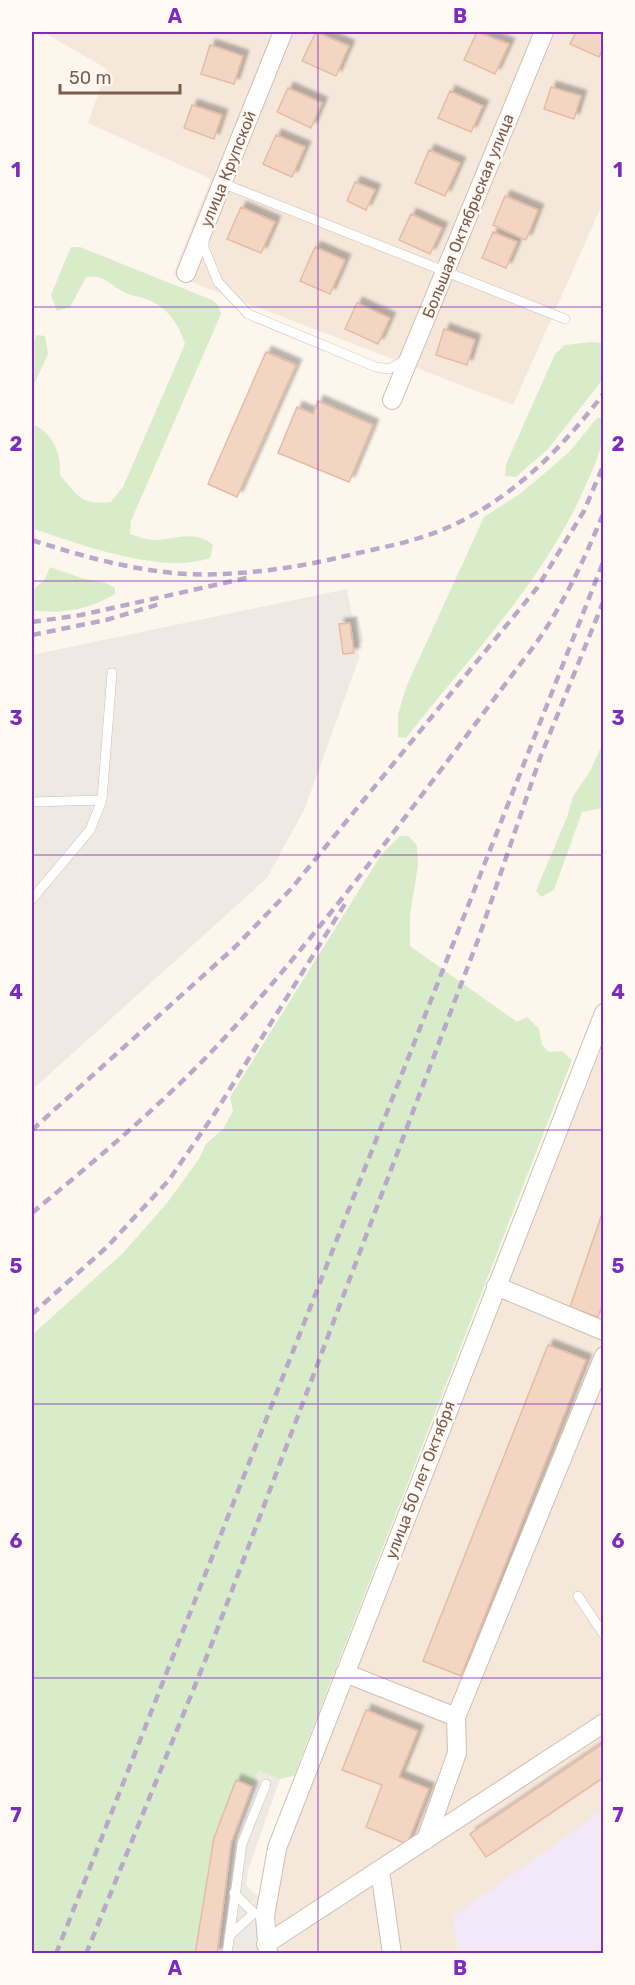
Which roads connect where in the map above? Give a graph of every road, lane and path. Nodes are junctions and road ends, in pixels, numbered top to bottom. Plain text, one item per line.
1 (283, 32) edge
2 (544, 32) edge
3 (222, 183) junction
4 (204, 227) junction
5 (186, 273) dead end
6 (444, 273) junction
7 (565, 319) dead end
8 (410, 356) junction
9 (392, 400) dead end
10 (112, 673) dead end
11 (102, 800) junction
12 (32, 802) edge
13 (32, 899) edge
14 (603, 1013) edge
15 (596, 1056) edge
16 (496, 1286) junction
17 (603, 1330) edge
18 (603, 1356) edge
19 (578, 1596) dead end
20 (603, 1635) edge
21 (345, 1673) junction
22 (456, 1717) junction
23 (603, 1724) edge
24 (266, 1784) dead end
25 (426, 1840) junction
26 (380, 1870) junction
27 (234, 1893) junction
28 (259, 1915) junction
29 (230, 1936) junction
30 (267, 1949) edge
31 (227, 1953) edge
32 (392, 1953) edge

1 - 3 street, улица Крупской
2 - 6 street, Большая Октябрьская улица
3 - 4 street, улица Крупской
3 - 6 lane
4 - 5 street, улица Крупской
4 - 8 lane
6 - 7 lane
6 - 8 street, Большая Октябрьская улица
8 - 9 street, Большая Октябрьская улица
10 - 11 lane
11 - 12 lane
11 - 13 lane
14 - 15 street, улица 50 лет Октября
15 - 16 street, улица 50 лет Октября
16 - 17 street
16 - 21 street, улица 50 лет Октября
18 - 22 street
19 - 20 lane
21 - 22 street
21 - 28 street, улица 50 лет Октября
22 - 25 street
23 - 25 street
24 - 27 lane
25 - 26 street
26 - 30 street
26 - 32 street
27 - 28 lane
27 - 29 lane
28 - 29 lane
28 - 30 street, улица 50 лет Октября
29 - 31 lane

